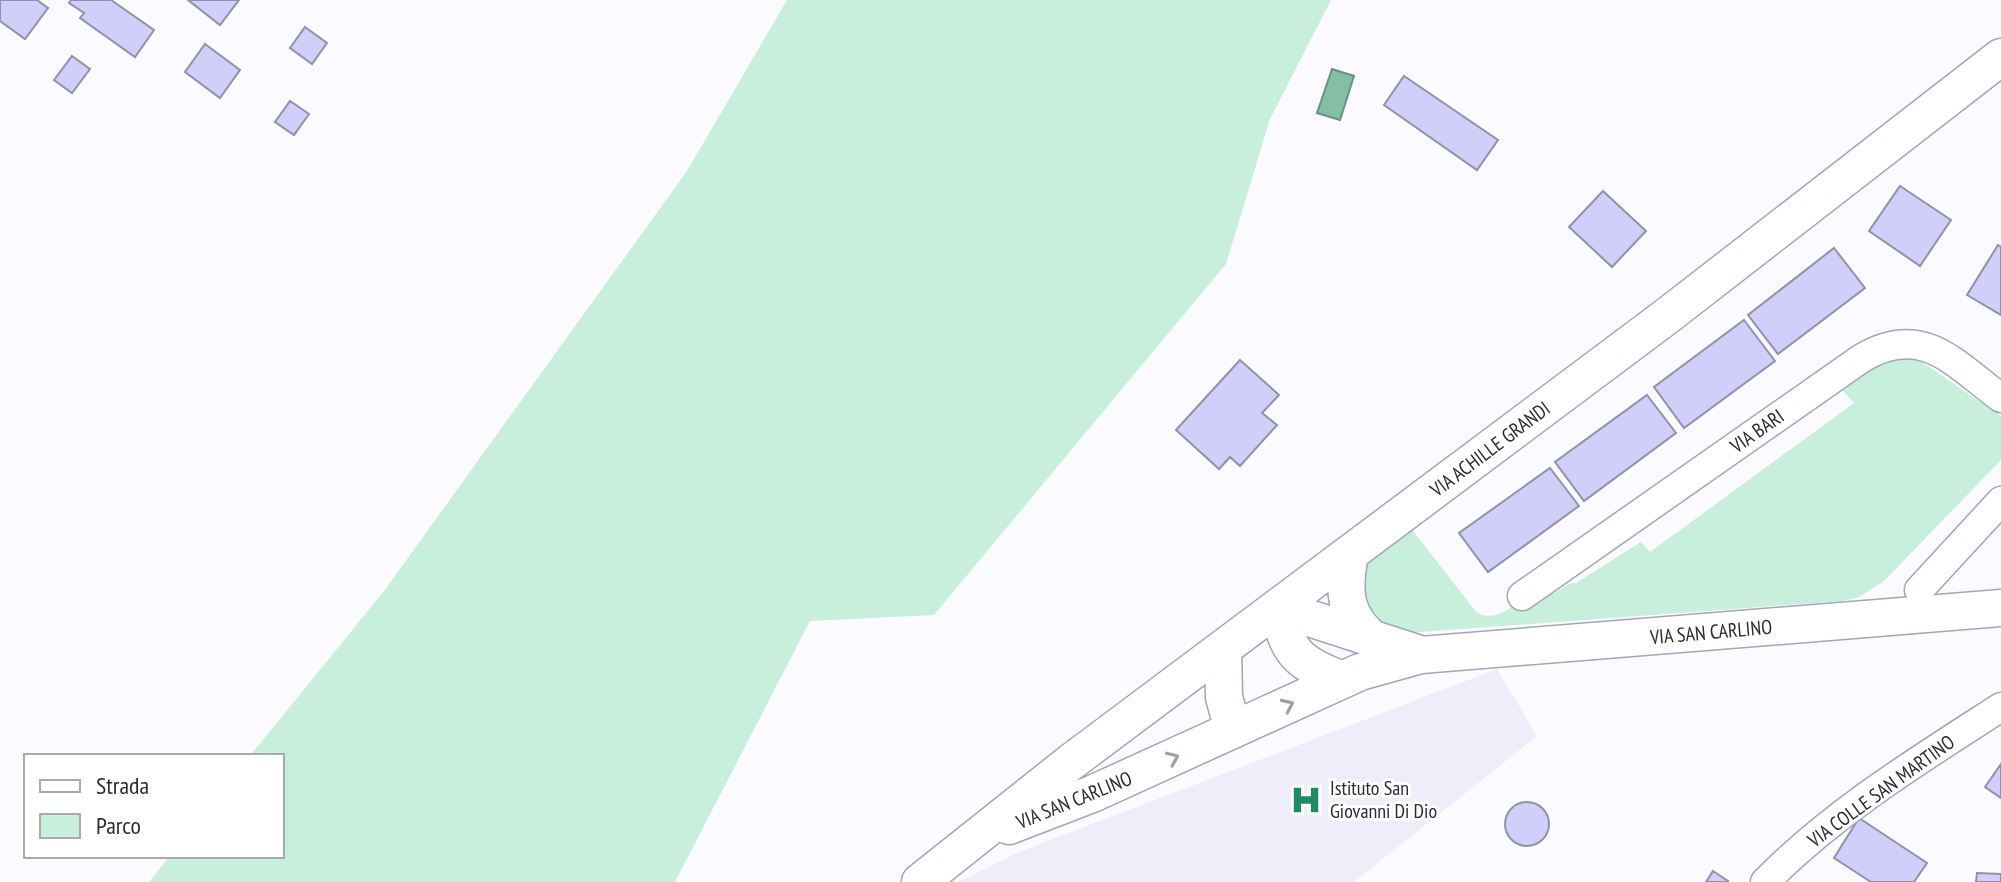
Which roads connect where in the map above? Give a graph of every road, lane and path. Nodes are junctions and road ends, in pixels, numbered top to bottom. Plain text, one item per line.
1 (2001, 57) edge
2 (2001, 398) edge
3 (2001, 501) edge
4 (1350, 553) junction
5 (1919, 590) dead end
6 (1522, 596) dead end
7 (1278, 608) junction
8 (2001, 608) edge
9 (1377, 643) junction
10 (1223, 649) junction
11 (1421, 655) junction
12 (1343, 680) junction
13 (2001, 707) edge
14 (1233, 730) junction
15 (978, 838) junction
16 (920, 882) edge
17 (1765, 882) edge

1 - 4 street, VIA ACHILLE GRANDI
2 - 6 street, VIA BARI
3 - 5 street
4 - 7 street, VIA ACHILLE GRANDI
4 - 9 street
7 - 9 street, VIA SAN CARLINO
7 - 10 street, VIA ACHILLE GRANDI
7 - 12 street
8 - 11 street, VIA SAN CARLINO
9 - 11 street, VIA SAN CARLINO
10 - 14 street
10 - 15 street, VIA ACHILLE GRANDI
11 - 12 street, VIA SAN CARLINO
14 -> 12 street, VIA SAN CARLINO
13 - 17 street, VIA COLLE SAN MARTINO
15 -> 14 street, VIA SAN CARLINO
15 - 16 street

